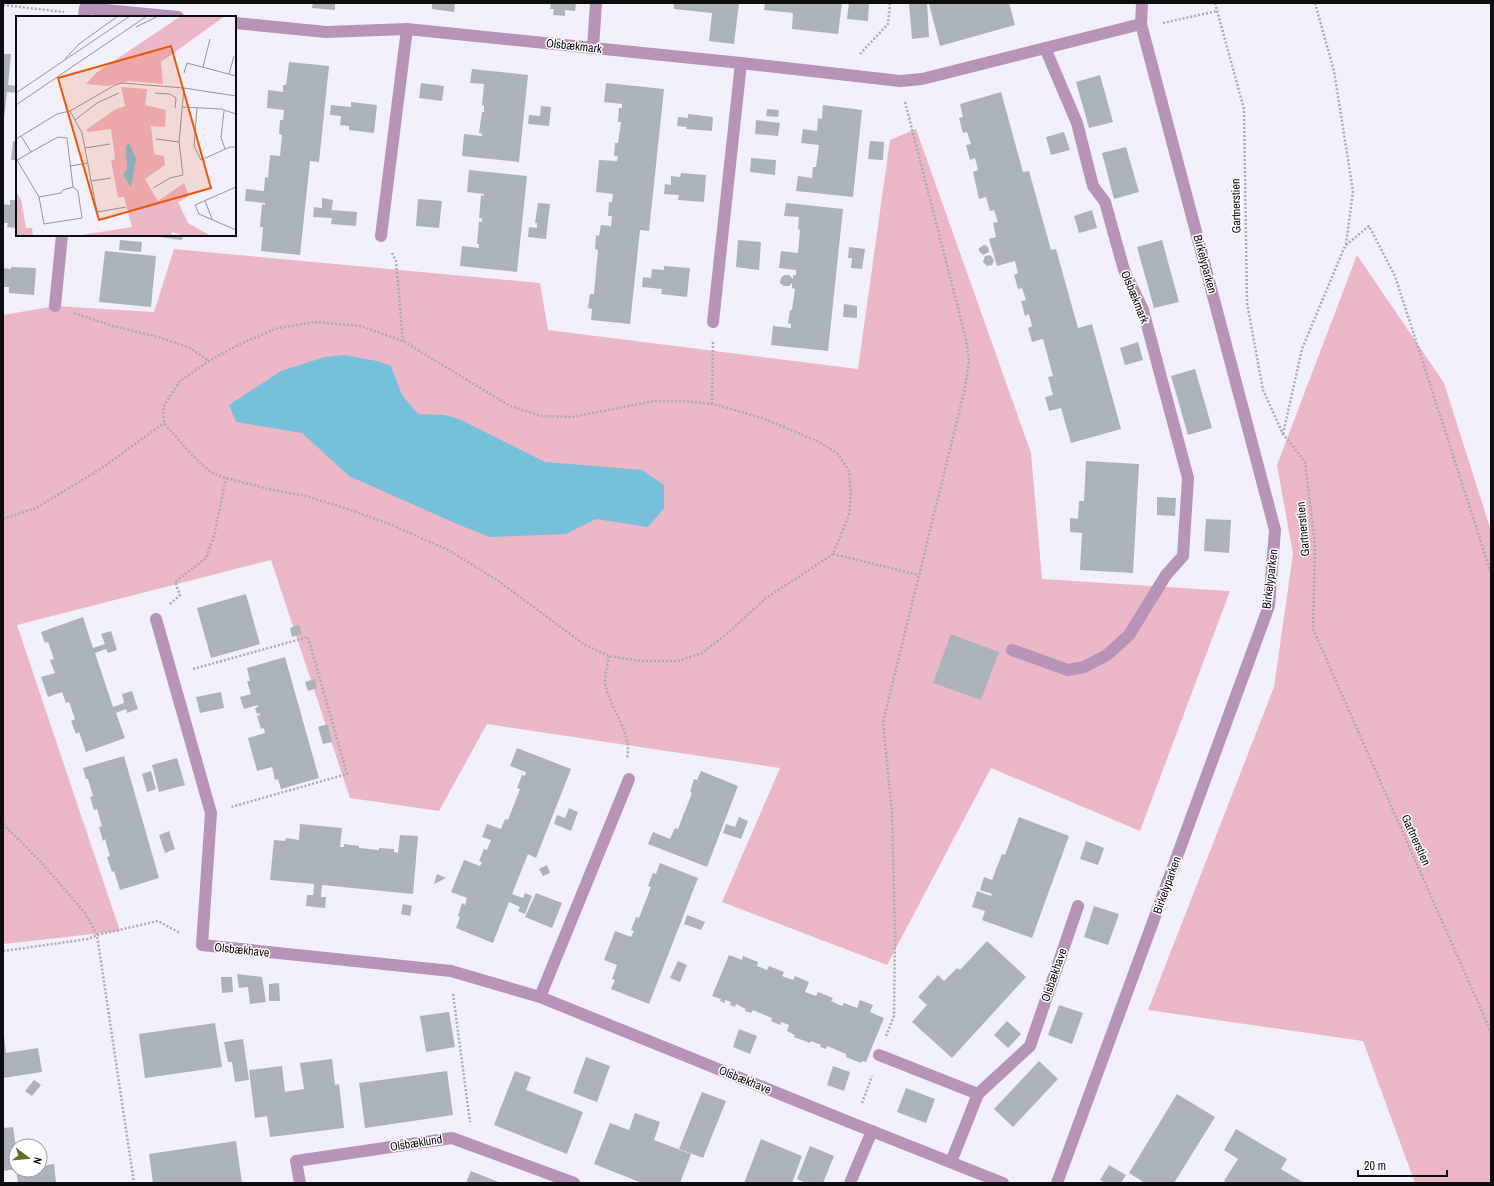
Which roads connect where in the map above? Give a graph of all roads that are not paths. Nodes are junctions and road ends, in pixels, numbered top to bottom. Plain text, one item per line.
1 (596, 3) edge
2 (1142, 3) edge
3 (84, 16) edge
4 (168, 16) edge
5 (236, 23) edge
6 (1142, 26) junction
7 (407, 29) junction
8 (593, 48) junction
9 (1045, 48) junction
10 (741, 63) junction
11 (62, 236) edge
12 (381, 236) road end
13 (55, 306) road end
14 (713, 322) road end
15 (156, 619) road end
16 (1012, 650) dead end
17 (629, 779) road end
18 (1078, 906) dead end
19 (540, 997) junction
20 (879, 1055) road end
21 (978, 1094) junction
22 (872, 1131) junction
23 (951, 1162) junction
24 (300, 1183) edge
25 (574, 1183) edge
26 (850, 1183) edge
27 (1003, 1183) edge
28 (1057, 1183) edge

1 - 8 street
2 - 6 street, Birkelyparken
3 - 4 street
5 - 7 street, Olsbækmark
6 - 9 street, Olsbækmark
6 - 28 street, Birkelyparken
7 - 8 street, Olsbækmark
7 - 12 street
8 - 10 street, Olsbækmark
9 - 10 street, Olsbækmark
9 - 16 street, Olsbækmark
10 - 14 street
11 - 13 street
15 - 19 street, Olsbækhave
17 - 19 street
18 - 21 street, Olsbækhave
19 - 22 street, Olsbækhave
20 - 21 street
21 - 23 street, Olsbækhave
22 - 23 street, Olsbækhave
22 - 26 street
23 - 27 street, Olsbækhave
24 - 25 street, Olsbæklund

